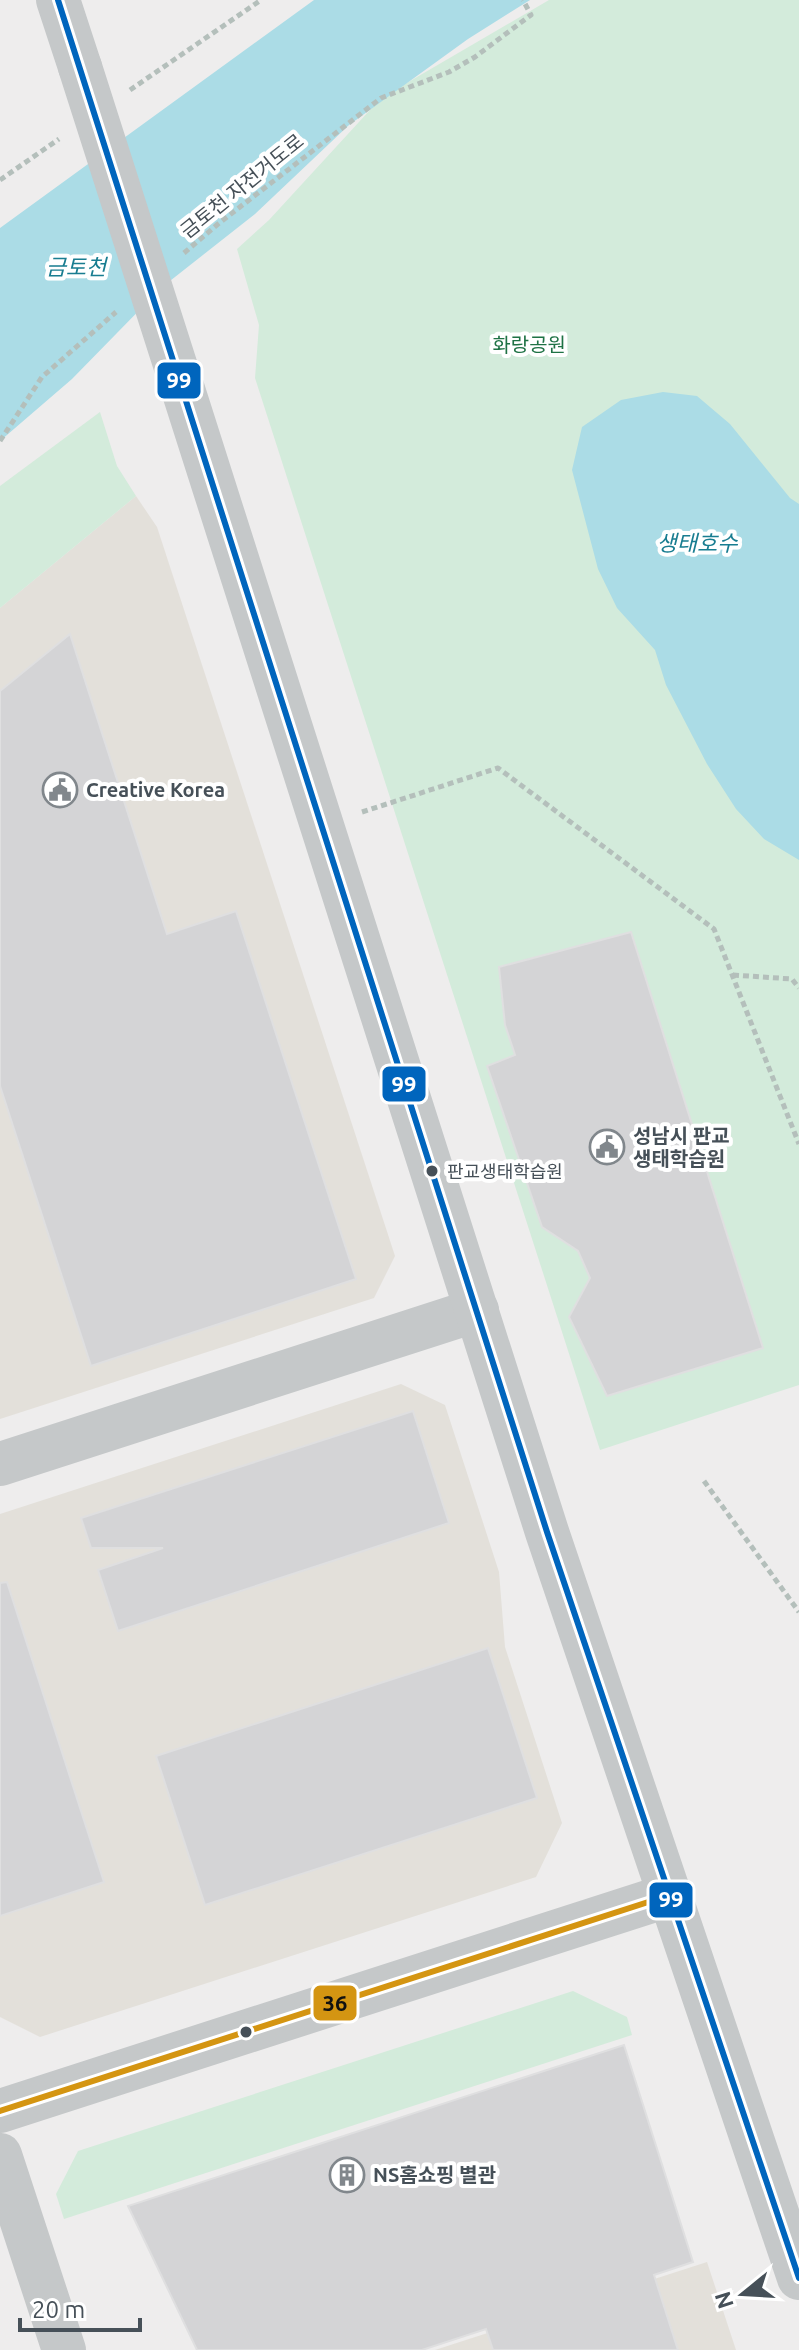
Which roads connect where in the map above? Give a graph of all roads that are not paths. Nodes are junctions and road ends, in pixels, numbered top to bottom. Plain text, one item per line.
1 (58, 0) edge
2 (477, 1310) junction
3 (0, 1464) edge
4 (670, 1895) junction
5 (0, 2111) edge
6 (0, 2155) edge
7 (799, 2278) edge
8 (64, 2350) edge

1 - 2 street, bridge
2 - 3 street
2 - 4 street
4 - 5 street
4 - 7 street
6 - 8 street

